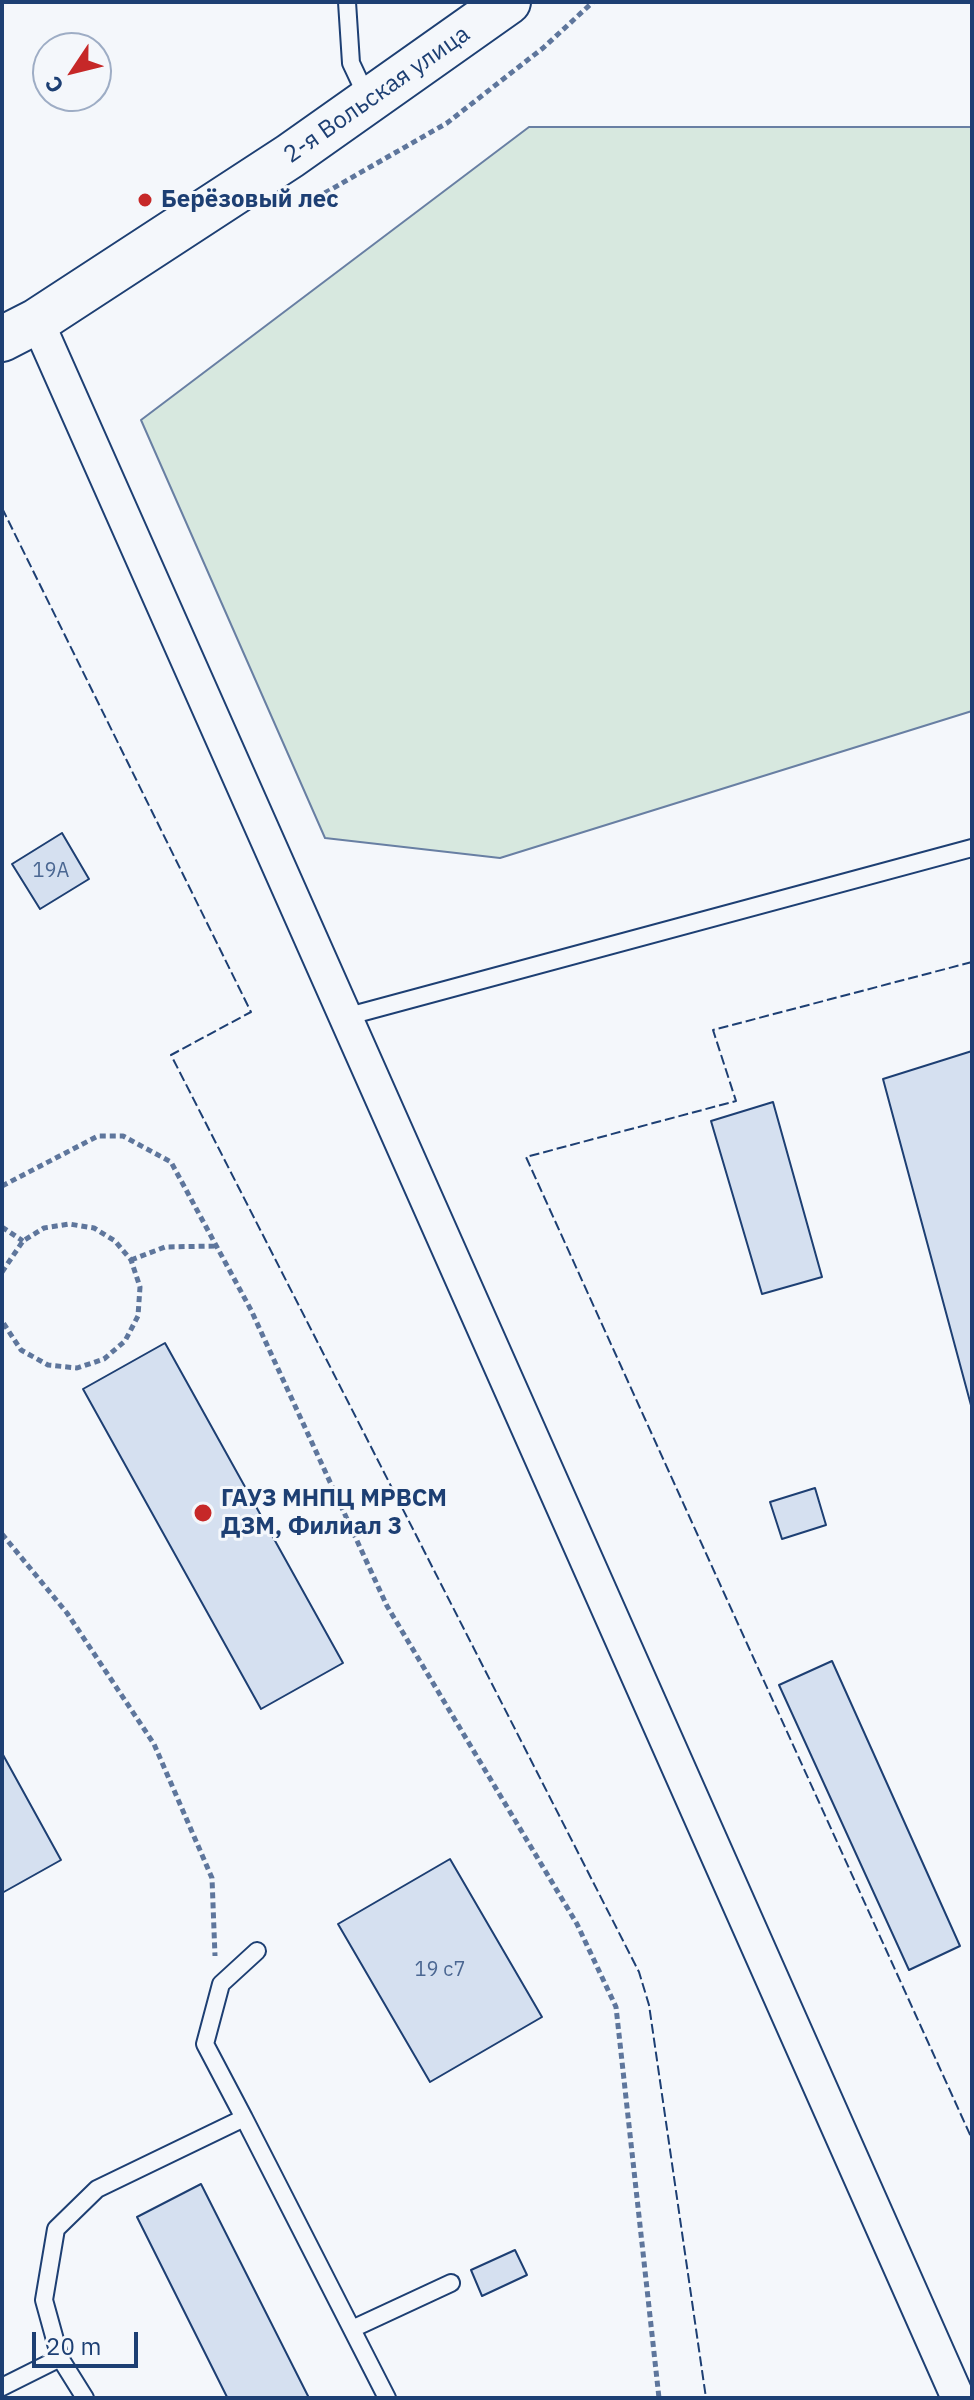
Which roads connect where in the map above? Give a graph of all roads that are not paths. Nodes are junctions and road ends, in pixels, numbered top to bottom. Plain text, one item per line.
1 (347, 2) edge
2 (508, 2) edge
3 (369, 102) junction
4 (20, 330) edge
5 (972, 848) edge
6 (345, 1017) junction
7 (257, 1951) dead end
8 (244, 2118) junction
9 (451, 2283) dead end
10 (352, 2329) junction
11 (60, 2358) junction
12 (2, 2387) edge
13 (85, 2398) edge
14 (387, 2398) edge
15 (958, 2398) edge

1 - 3 lane
2 - 3 main road, 2-я Вольская улица
3 - 4 main road, 2-я Вольская улица
4 - 6 street
5 - 6 lane
6 - 15 street
7 - 8 lane
8 - 10 lane
8 - 11 lane
9 - 10 lane
10 - 14 lane
11 - 12 lane
11 - 13 lane

